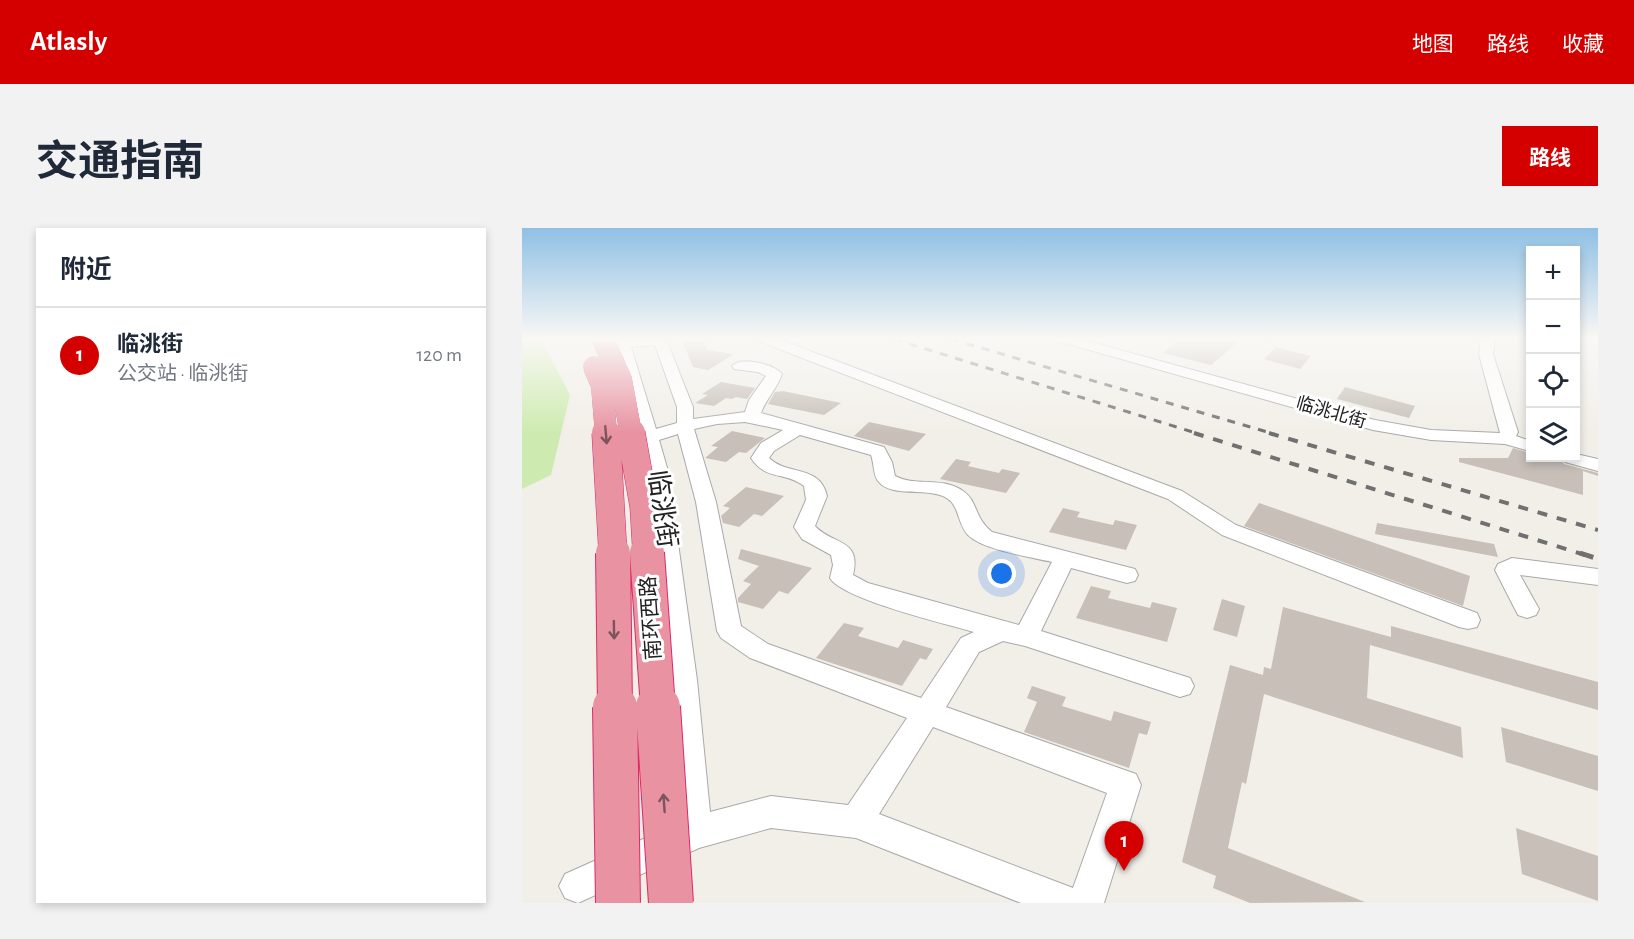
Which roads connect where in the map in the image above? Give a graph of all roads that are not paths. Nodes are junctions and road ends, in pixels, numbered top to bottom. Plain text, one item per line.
1 (596, 370) edge
2 (620, 370) edge
3 (627, 370) edge
4 (671, 370) edge
5 (766, 370) edge
6 (849, 370) edge
7 (1178, 370) edge
8 (1491, 370) edge
9 (751, 417) junction
10 (685, 426) junction
11 (797, 429) junction
12 (650, 437) junction
13 (1506, 439) junction
14 (1526, 445) edge
15 (1580, 460) edge
16 (1598, 465) edge
17 (1064, 560) junction
18 (1127, 574) dead end
19 (1598, 577) edge
20 (1527, 609) dead end
21 (1468, 620) dead end
22 (1014, 633) junction
23 (1180, 686) dead end
24 (925, 712) junction
25 (856, 822) junction
26 (696, 832) junction
27 (577, 886) dead end
28 (618, 903) edge
29 (671, 903) edge
30 (1067, 903) edge
31 (1086, 903) edge

1 -> 28 highway, 南环西路, bridge
29 -> 2 highway, 南环西路, bridge
3 - 12 street, 临洮街
4 - 10 street
5 - 9 street
6 - 21 street
7 - 13 street, 临洮北街
8 - 13 street
9 - 10 street
9 - 11 street
10 - 12 street
10 - 24 street
11 - 17 street
11 - 22 street
12 - 26 street, 临洮街
13 - 14 street, 临洮北街
15 - 16 street
17 - 18 street
17 - 22 street
19 - 20 street
22 - 23 street
22 - 24 street
24 - 25 street
24 - 31 street
25 - 26 street
25 - 30 street
26 - 27 street

